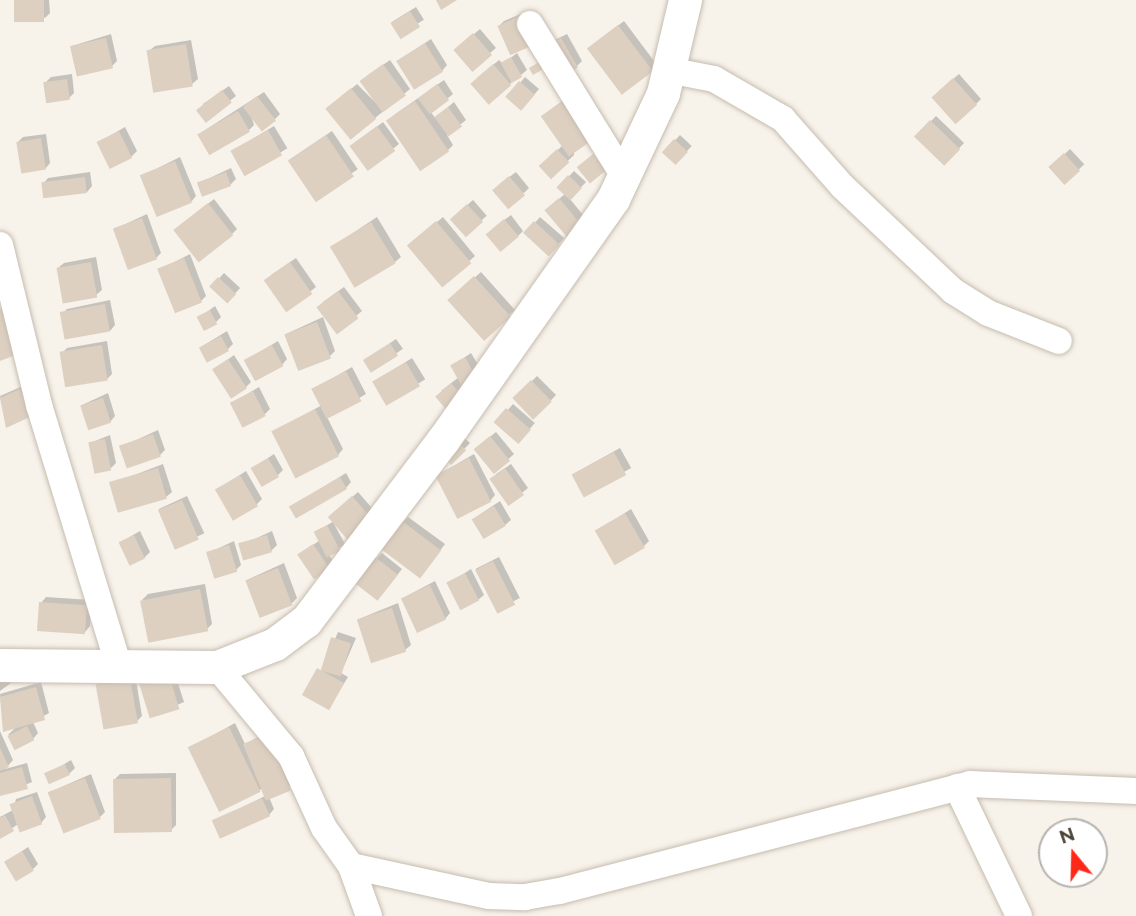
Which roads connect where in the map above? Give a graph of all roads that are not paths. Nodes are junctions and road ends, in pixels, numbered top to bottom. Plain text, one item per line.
1 (685, 0) edge
2 (530, 24) dead end
3 (668, 70) junction
4 (625, 178) junction
5 (0, 246) edge
6 (1059, 341) dead end
7 (0, 665) edge
8 (119, 667) junction
9 (217, 667) junction
10 (957, 786) junction
11 (1136, 791) edge
12 (351, 866) junction
13 (369, 916) edge
14 (1019, 916) edge

1 - 3 street
2 - 4 street
3 - 4 street
3 - 6 street
4 - 9 street
5 - 8 street
7 - 8 street
8 - 9 street
9 - 12 street
10 - 11 street
10 - 12 street
10 - 14 street
12 - 13 street

